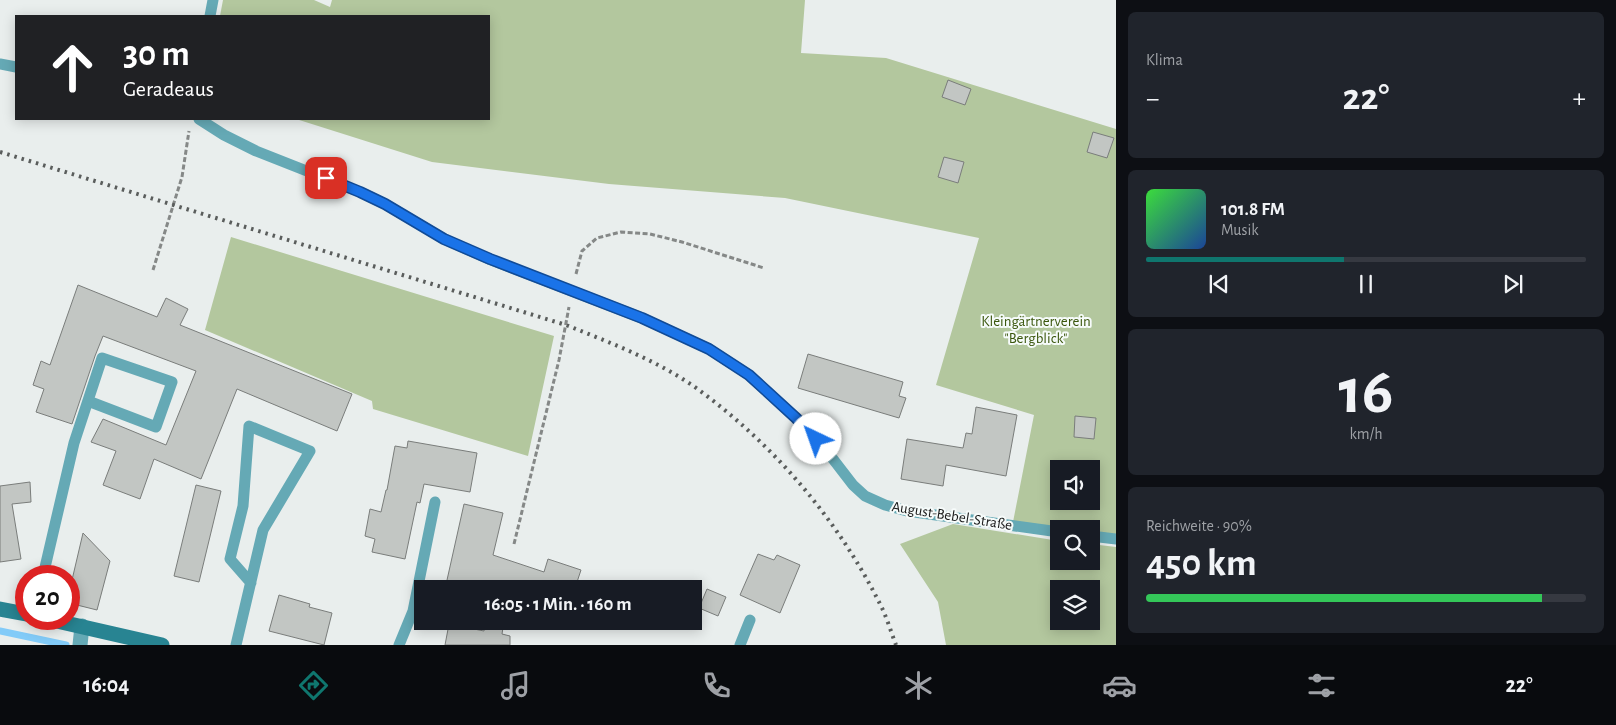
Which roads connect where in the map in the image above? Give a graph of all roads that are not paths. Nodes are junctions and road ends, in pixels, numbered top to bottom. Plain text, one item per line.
1 (213, 0) edge
2 (210, 15) edge
3 (0, 64) edge
4 (15, 67) edge
5 (202, 120) edge
6 (88, 401) junction
7 (435, 502) dead end
8 (1050, 531) edge
9 (1100, 537) edge
10 (1116, 539) edge
11 (46, 565) edge
12 (251, 583) junction
13 (0, 608) edge
14 (15, 611) edge
15 (750, 620) dead end
16 (82, 626) joint
17 (80, 645) edge
18 (162, 645) edge
19 (236, 645) edge
20 (399, 645) edge
21 (740, 645) edge

1 - 2 lane
3 - 4 lane
5 - 8 lane, August-Bebel-Straße
6 - 6 lane
6 - 11 lane
7 - 20 lane
9 - 10 lane
12 - 12 lane
12 - 19 lane
13 - 14 street
15 - 21 lane
16 - 17 street
16 - 18 street

